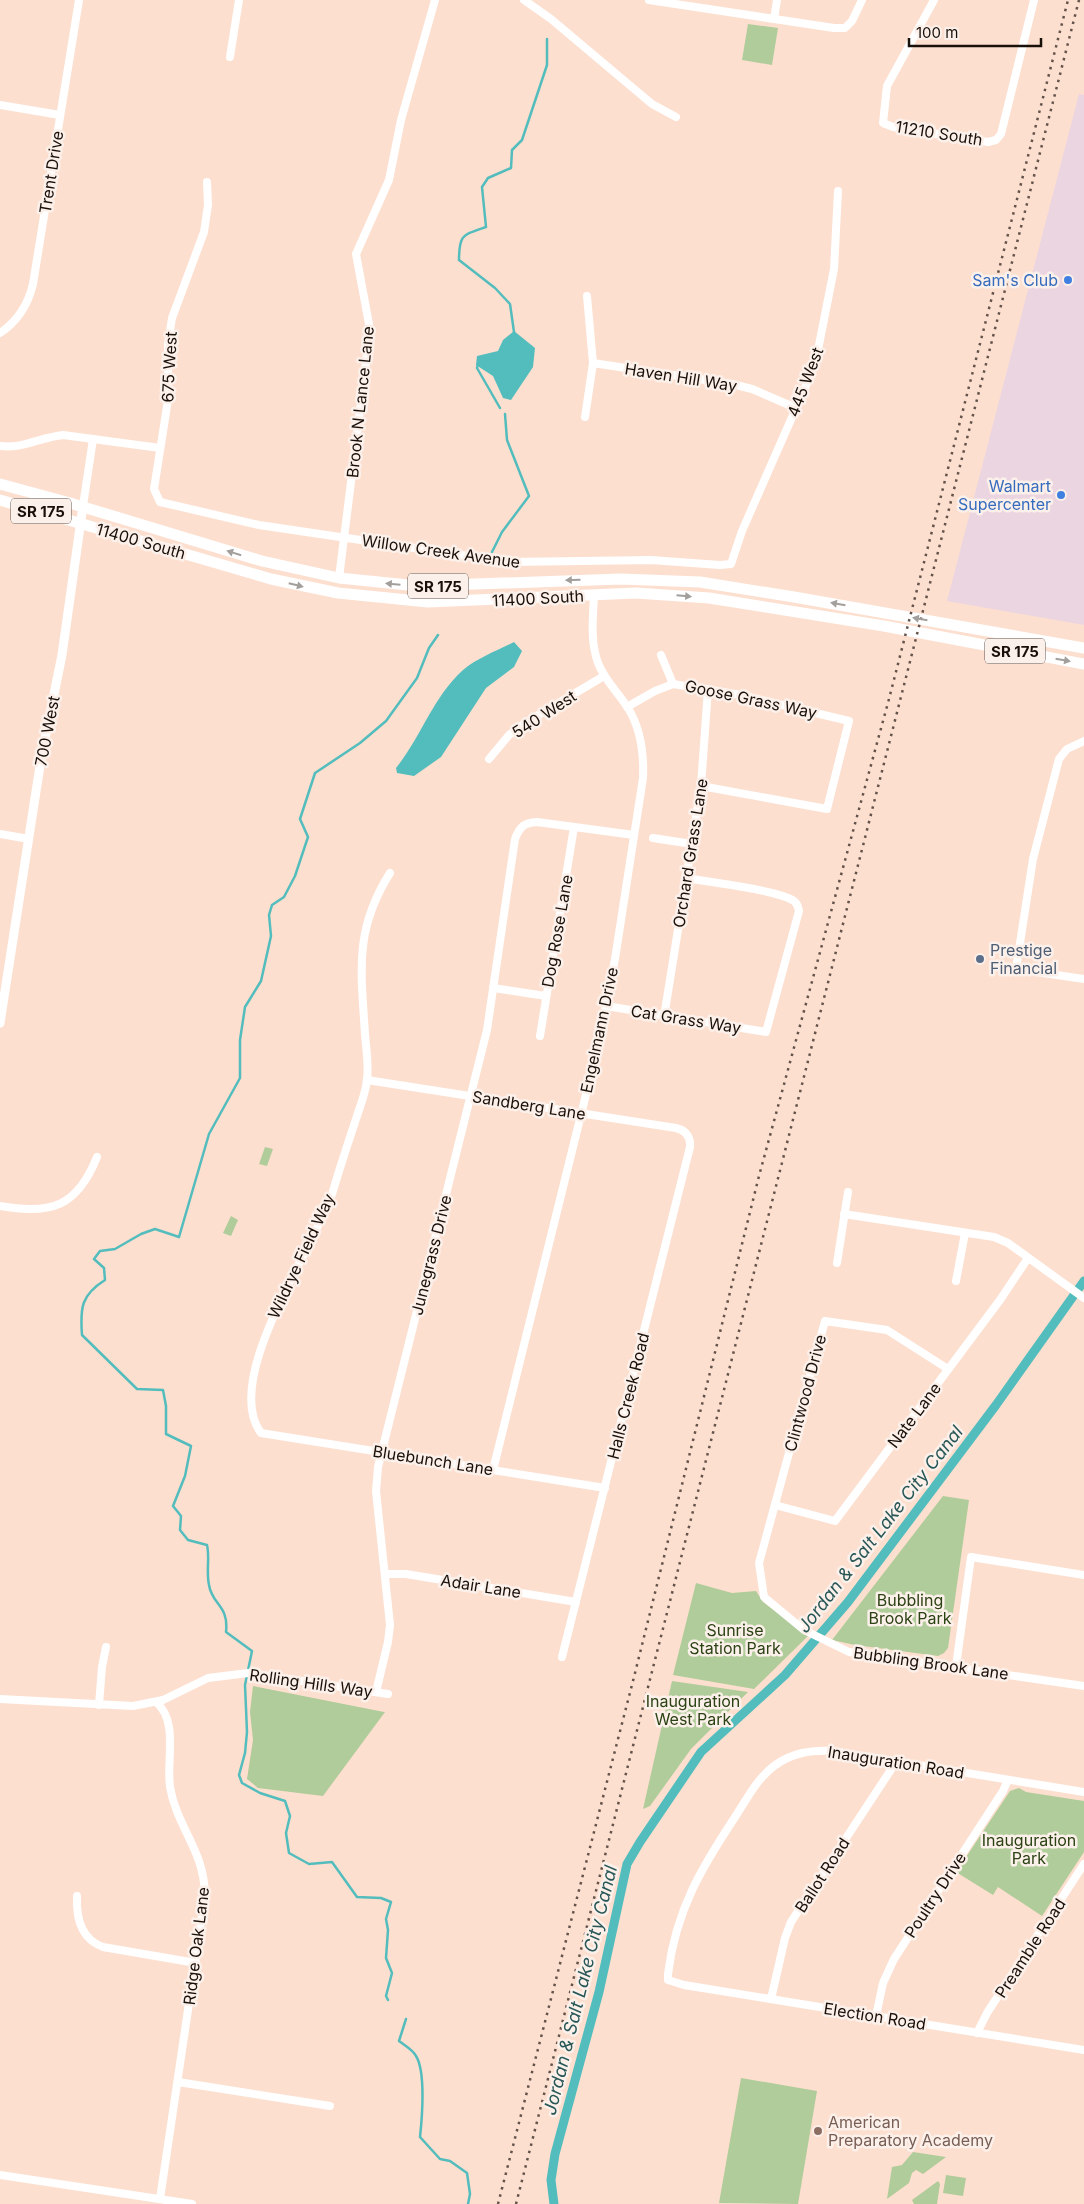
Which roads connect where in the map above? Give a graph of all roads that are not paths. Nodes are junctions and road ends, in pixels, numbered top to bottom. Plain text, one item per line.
1 (79, 0) edge
2 (239, 0) edge
3 (435, 0) edge
4 (524, 0) edge
5 (649, 0) edge
6 (776, 0) edge
7 (862, 0) edge
8 (934, 0) edge
9 (1034, 0) edge
10 (774, 18) junction
11 (230, 57) dead end
12 (0, 105) edge
13 (60, 115) junction
14 (676, 118) dead end
15 (207, 182) dead end
16 (838, 191) dead end
17 (587, 296) dead end
18 (0, 333) edge
19 (593, 363) junction
20 (796, 408) junction
21 (585, 417) dead end
22 (93, 439) junction
23 (0, 446) edge
24 (160, 448) junction
25 (0, 484) edge
26 (157, 498) joint
27 (0, 500) edge
28 (83, 506) junction
29 (81, 523) junction
30 (345, 538) junction
31 (731, 564) joint
32 (339, 578) junction
33 (682, 581) junction
34 (594, 595) junction
35 (1084, 648) edge
36 (661, 655) dead end
37 (1084, 664) edge
38 (604, 676) junction
39 (673, 684) junction
40 (708, 689) junction
41 (627, 707) junction
42 (1084, 741) edge
43 (489, 759) dead end
44 (701, 786) junction
45 (574, 827) junction
46 (0, 834) edge
47 (634, 834) junction
48 (653, 838) dead end
49 (29, 839) junction
50 (692, 844) junction
51 (390, 873) dead end
52 (686, 878) junction
53 (1084, 979) edge
54 (493, 988) junction
55 (546, 996) junction
56 (606, 1006) junction
57 (0, 1017) edge
58 (664, 1017) junction
59 (540, 1036) dead end
60 (367, 1080) junction
61 (470, 1096) junction
62 (581, 1113) junction
63 (688, 1136) joint
64 (97, 1157) dead end
65 (848, 1192) dead end
66 (0, 1206) edge
67 (844, 1214) junction
68 (964, 1233) junction
69 (1028, 1258) junction
70 (837, 1263) dead end
71 (956, 1281) dead end
72 (1084, 1298) edge
73 (948, 1369) junction
74 (261, 1433) joint
75 (382, 1452) junction
76 (493, 1470) junction
77 (605, 1488) junction
78 (775, 1505) junction
79 (385, 1574) junction
80 (1084, 1575) edge
81 (764, 1597) joint
82 (576, 1602) junction
83 (106, 1647) dead end
84 (562, 1657) dead end
85 (956, 1666) junction
86 (1084, 1686) edge
87 (376, 1692) junction
88 (388, 1694) dead end
89 (0, 1699) edge
90 (156, 1702) junction
91 (99, 1705) junction
92 (896, 1762) junction
93 (1008, 1780) junction
94 (1084, 1792) edge
95 (1084, 1864) edge
96 (77, 1896) dead end
97 (196, 1963) junction
98 (668, 1980) joint
99 (771, 1999) junction
100 (876, 2016) junction
101 (977, 2033) junction
102 (1084, 2050) edge
103 (178, 2082) junction
104 (330, 2106) dead end
105 (0, 2175) edge
106 (160, 2199) junction
107 (192, 2204) edge

1 - 13 street, Trent Drive
2 - 11 street
3 - 30 street, Brook N Lance Lane
4 - 14 street
5 - 10 street
6 - 10 street
7 - 10 street
8 - 9 street, 11210 South
12 - 13 street
13 - 18 street, Trent Drive
15 - 24 street, 675 West
16 - 20 street, 445 West
17 - 19 street
19 - 20 street, Haven Hill Way
19 - 21 street
20 - 31 street, 445 West
22 - 23 street
22 - 24 street
22 - 28 street, 700 West
24 - 26 street, 675 West
25 - 28 main road, 11400 South / SR 175
26 - 30 street, Willow Creek Avenue
27 - 29 main road, 11400 South / SR 175
28 - 29 street, 700 West
32 -> 28 main road, 11400 South / SR 175
29 -> 34 main road, 11400 South / SR 175
29 - 49 street, 700 West
30 - 31 street, Willow Creek Avenue
30 - 32 street, Brook N Lance Lane
33 -> 32 main road, 11400 South / SR 175
33 - 34 main road
35 -> 33 main road, 11400 South / SR 175
34 -> 37 main road, 11400 South / SR 175
34 - 38 street, Engelmann Drive
36 - 39 street
38 - 41 street, Engelmann Drive
38 - 43 street, 540 West
39 - 40 street, Goose Grass Way
39 - 41 street, Goose Grass Way
40 - 44 street, Orchard Grass Lane
40 - 44 street, Goose Grass Way
41 - 47 street, Engelmann Drive
42 - 53 street
44 - 50 street, Orchard Grass Lane
45 - 47 street
45 - 54 street, Junegrass Drive
45 - 55 street, Dog Rose Lane
46 - 49 street
47 - 56 street, Engelmann Drive
48 - 50 street
49 - 57 street, 700 West
50 - 52 street, Orchard Grass Lane
51 - 60 street
52 - 58 street, Orchard Grass Lane
52 - 58 street, Cat Grass Way
54 - 55 street
54 - 61 street, Junegrass Drive
55 - 59 street, Dog Rose Lane
56 - 58 street, Cat Grass Way
56 - 62 street, Engelmann Drive
60 - 61 street, Sandberg Lane
60 - 74 street, Wildrye Field Way
61 - 62 street, Sandberg Lane
61 - 75 street, Junegrass Drive
62 - 63 street, Sandberg Lane
62 - 76 street, Engelmann Drive
63 - 77 street, Halls Creek Road
64 - 66 street
65 - 67 street
67 - 68 street
67 - 70 street
68 - 69 street
68 - 71 street
69 - 72 street
69 - 73 street, Nate Lane
73 - 78 street, Nate Lane
73 - 78 street, Clintwood Drive
74 - 75 street, Bluebunch Lane
75 - 76 street, Bluebunch Lane
75 - 79 street, Junegrass Drive
76 - 77 street, Bluebunch Lane
77 - 82 street, Halls Creek Road
78 - 81 street, Clintwood Drive
79 - 82 street, Adair Lane
79 - 87 street, Junegrass Drive
80 - 85 street
81 - 85 street, Bubbling Brook Lane
82 - 84 street, Halls Creek Road
83 - 91 street
85 - 86 street, Bubbling Brook Lane
87 - 88 street, Rolling Hills Way
87 - 90 street, Rolling Hills Way
89 - 91 street, Rolling Hills Way
90 - 91 street, Rolling Hills Way
90 - 97 street, Ridge Oak Lane
92 - 93 street, Inauguration Road
92 - 98 street, Inauguration Road
92 - 99 street, Ballot Road
93 - 94 street, Inauguration Road
93 - 100 street, Poultry Drive
95 - 101 street, Preamble Road
96 - 97 street
97 - 103 street, Ridge Oak Lane
98 - 99 street, Election Road
99 - 100 street, Election Road
100 - 101 street, Election Road
101 - 102 street, Election Road
103 - 104 street
103 - 106 street, Ridge Oak Lane
105 - 106 street
106 - 107 street

